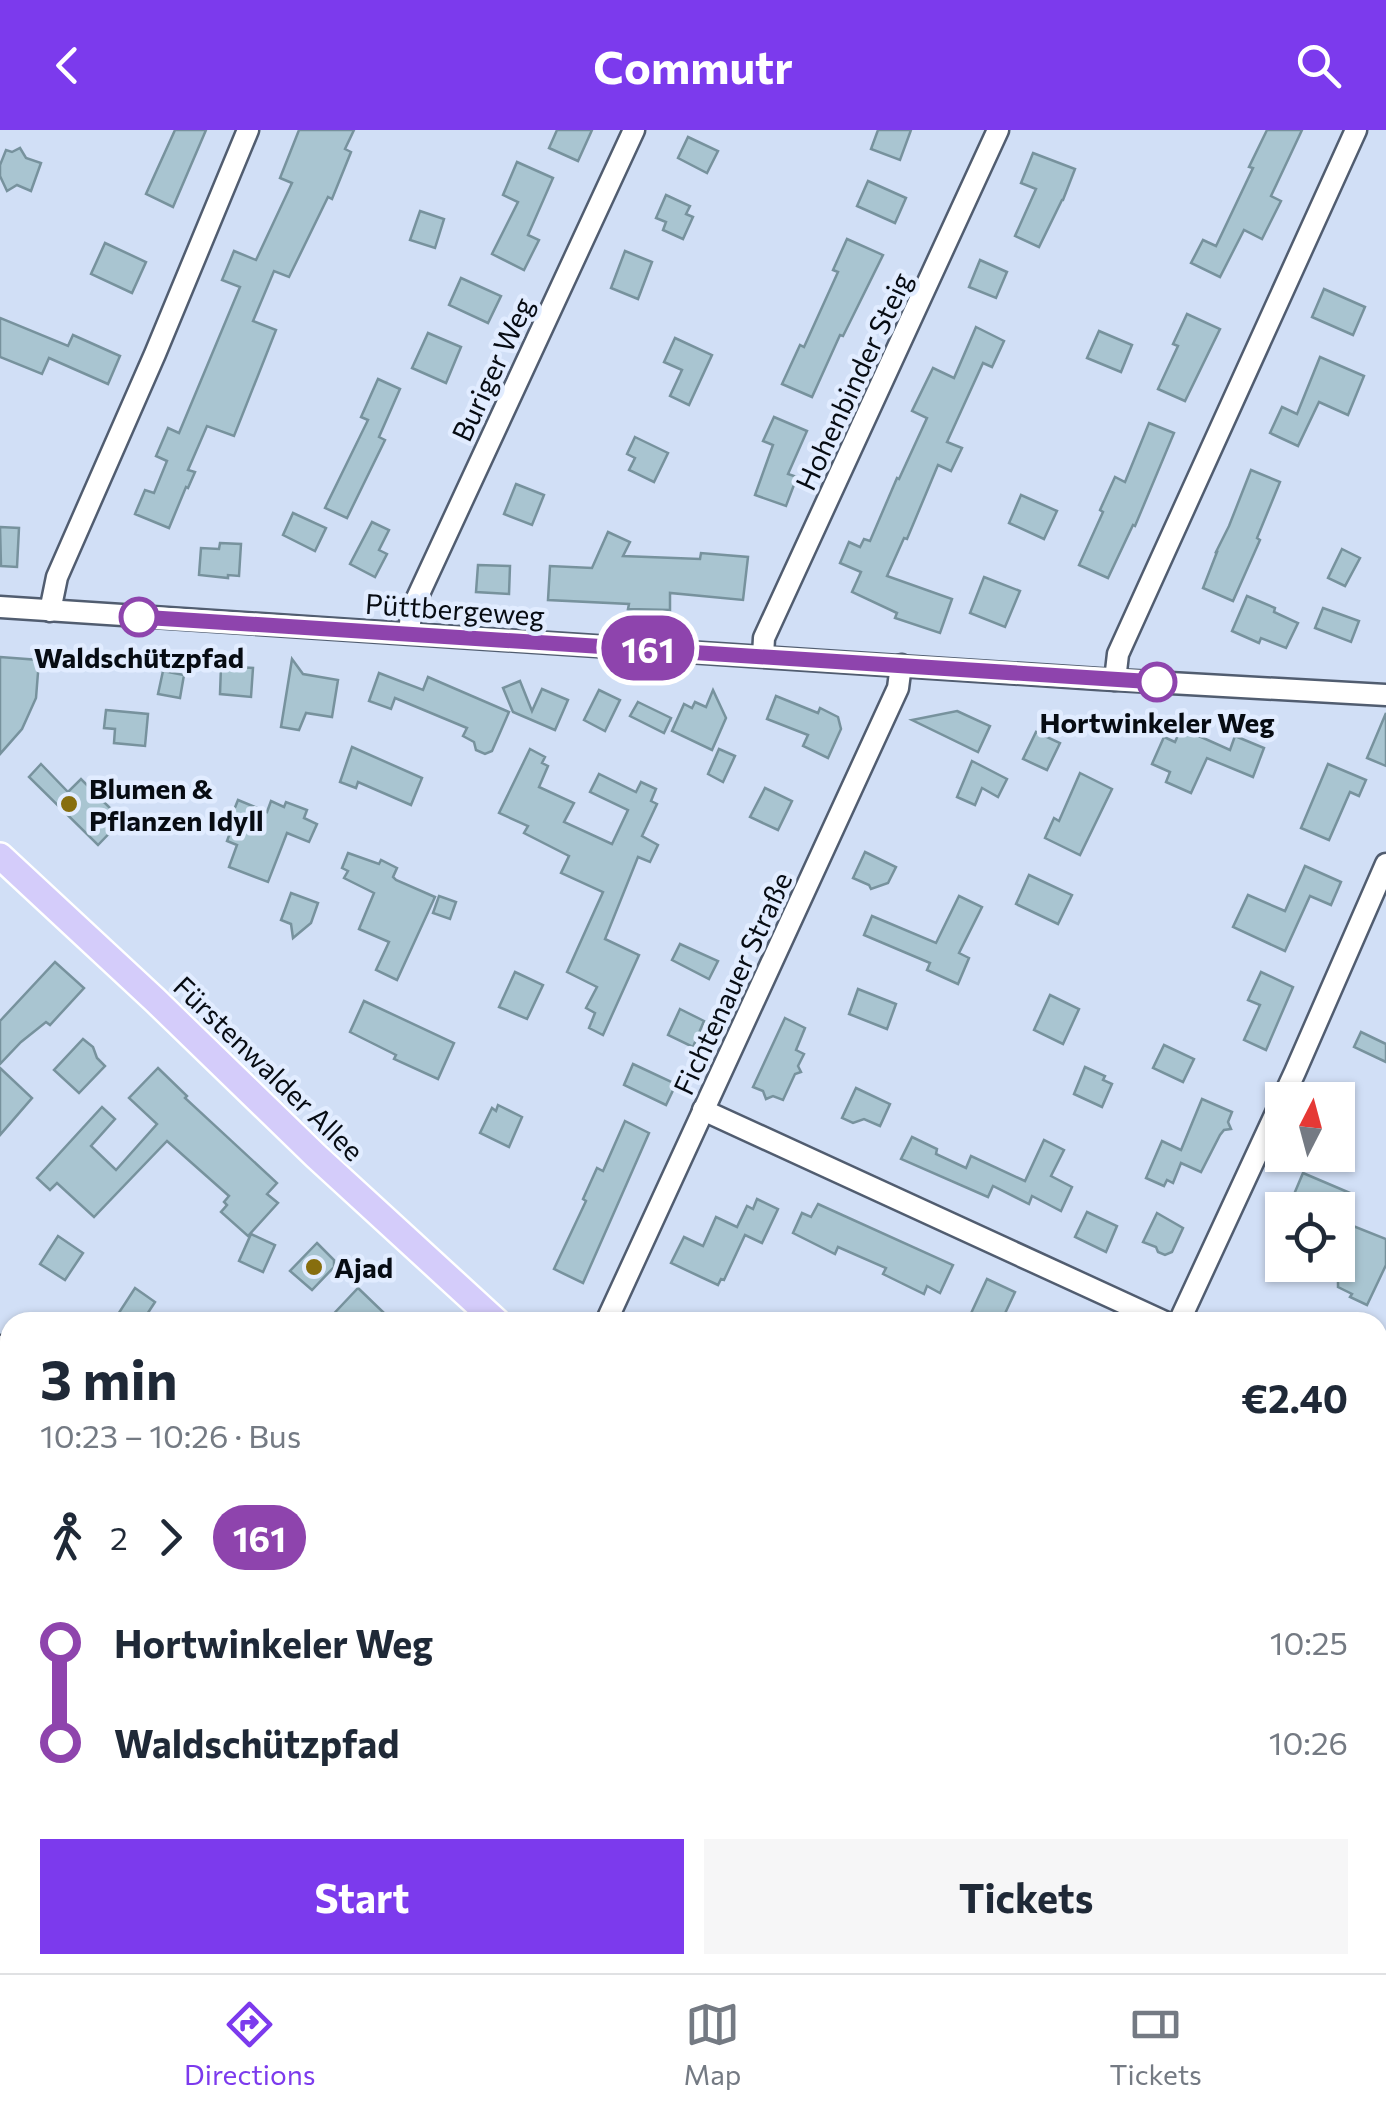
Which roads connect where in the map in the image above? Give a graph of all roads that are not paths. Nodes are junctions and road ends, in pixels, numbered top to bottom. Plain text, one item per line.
1 (248, 130) edge
2 (634, 130) edge
3 (998, 130) edge
4 (1356, 130) edge
5 (0, 607) edge
6 (50, 611) junction
7 (408, 633) junction
8 (763, 656) junction
9 (902, 665) junction
10 (1115, 680) junction
11 (1386, 696) edge
12 (0, 856) edge
13 (1386, 864) edge
14 (703, 1110) junction
15 (486, 1312) edge
16 (611, 1312) edge
17 (1144, 1312) edge
18 (1184, 1312) edge

1 - 6 street
2 - 7 street, Buriger Weg
3 - 8 street, Hohenbinder Steig
4 - 10 street
5 - 6 street, Püttbergeweg
6 - 7 street, Püttbergeweg
7 - 8 street, Püttbergeweg
8 - 9 street, Püttbergeweg
9 - 10 street, Püttbergeweg
9 - 14 street, Fichtenauer Straße
10 - 11 street, Püttbergeweg
12 - 15 main road, Fürstenwalder Allee
13 - 18 street
14 - 16 street, Fichtenauer Straße
14 - 17 street

